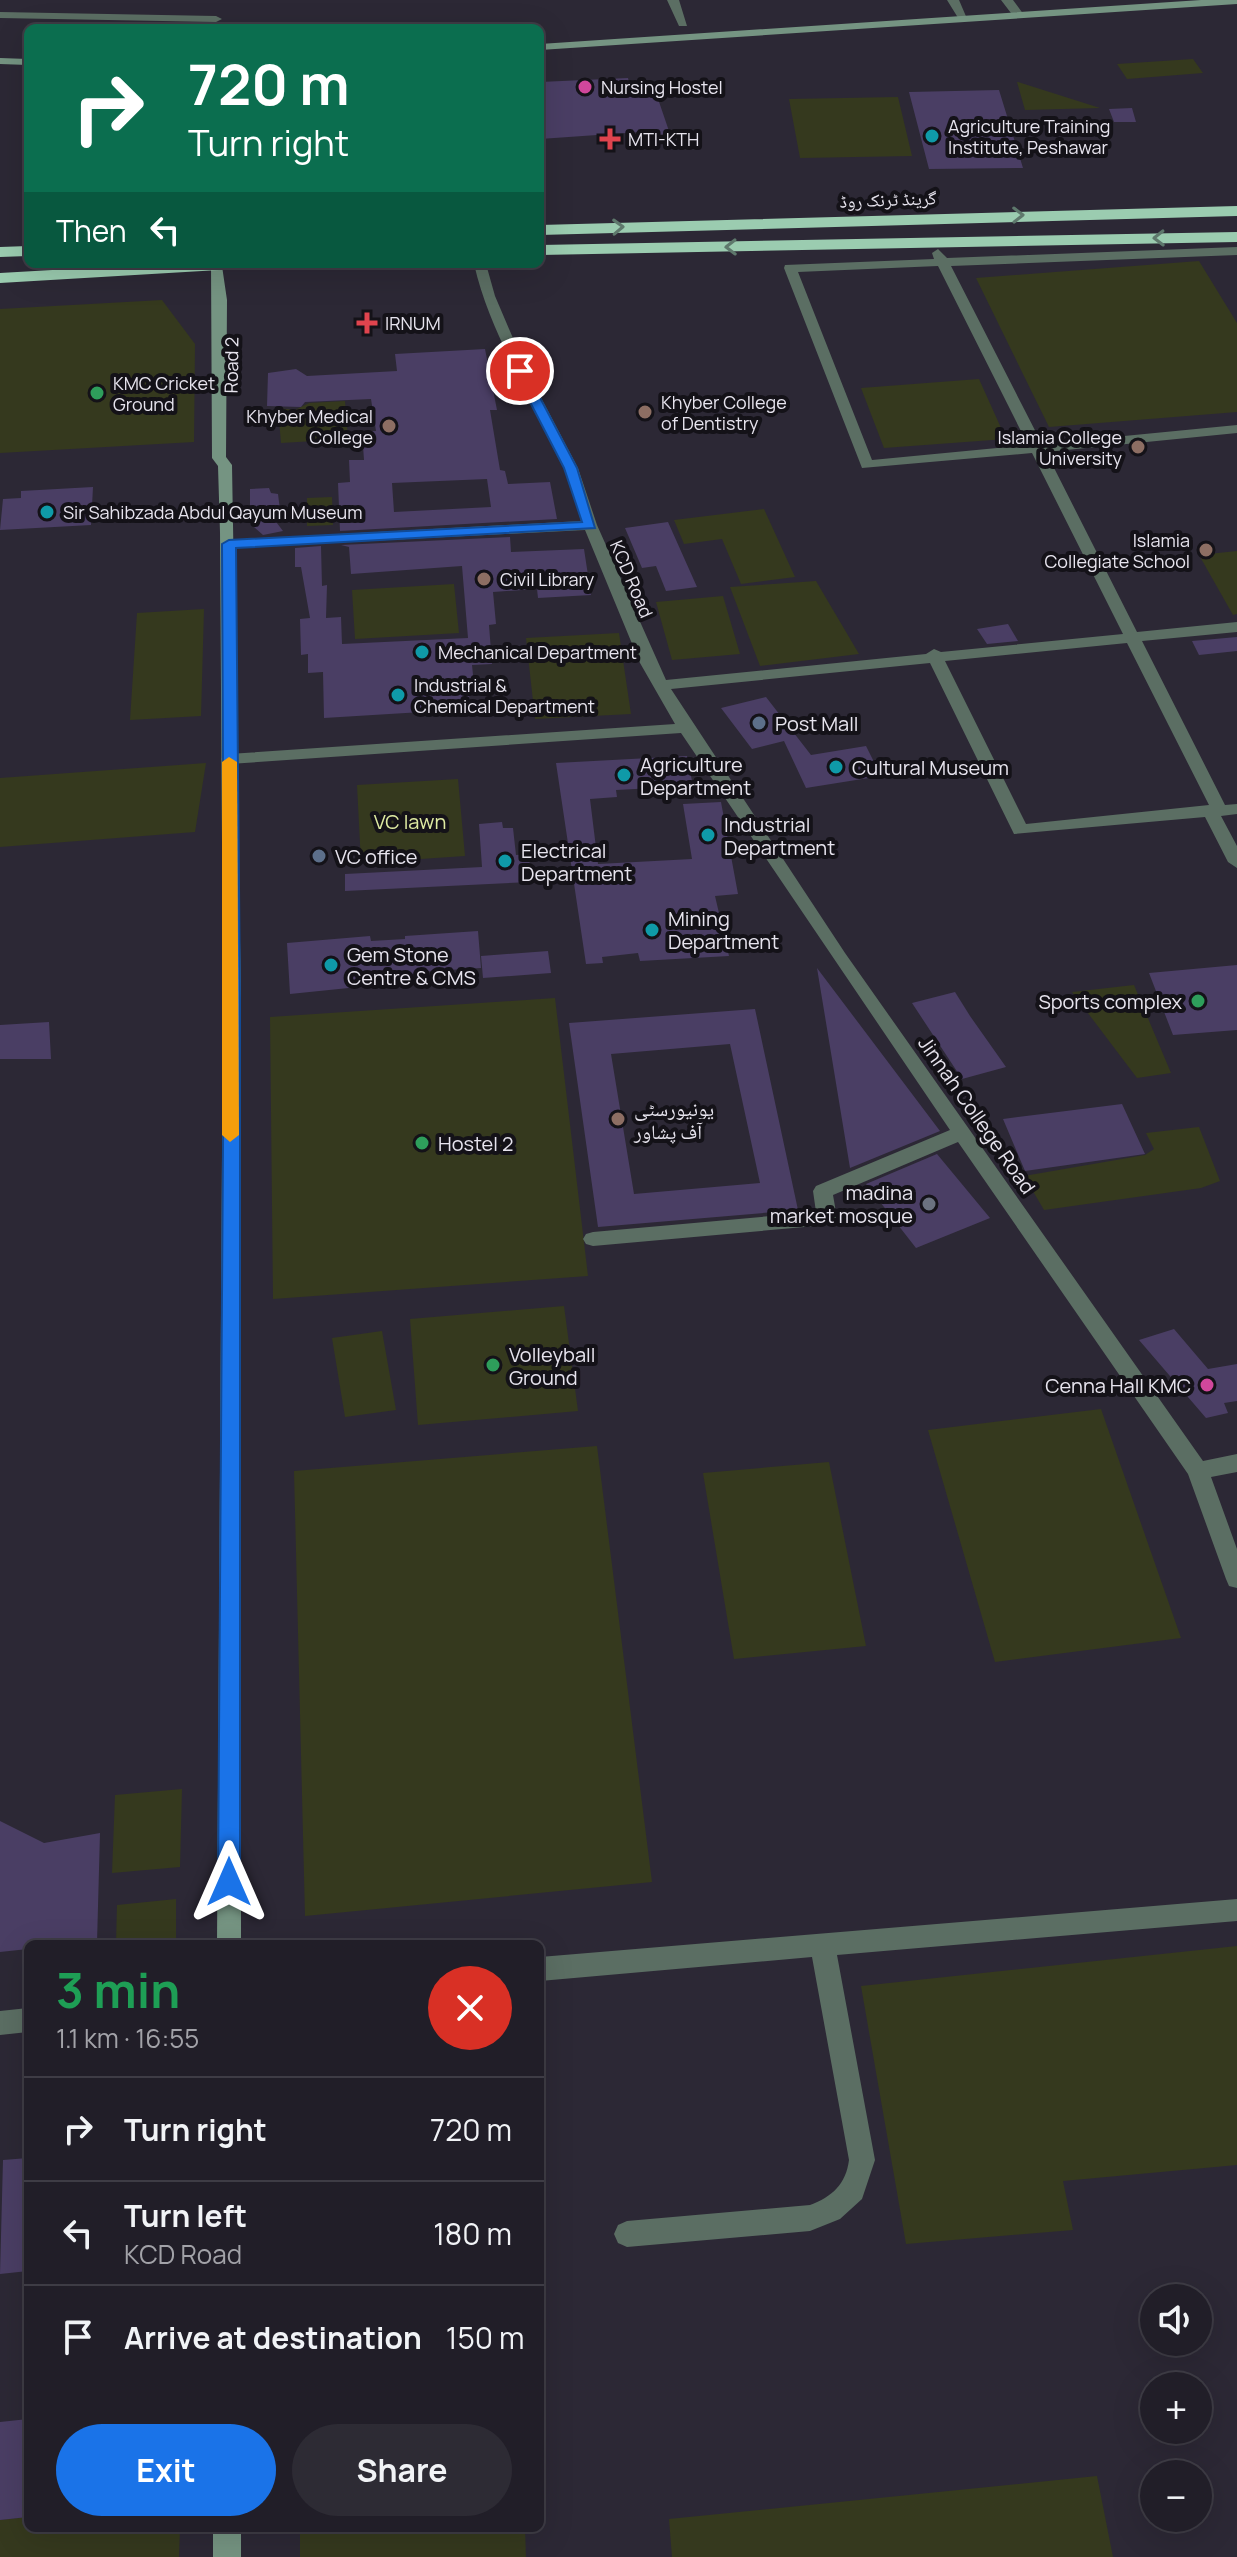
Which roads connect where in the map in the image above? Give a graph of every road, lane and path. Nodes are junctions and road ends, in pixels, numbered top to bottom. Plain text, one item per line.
1 (113, 0) edge
2 (673, 0) edge
3 (953, 0) edge
4 (1007, 0) edge
5 (1237, 1) edge
6 (1213, 2) edge
7 (1127, 4) edge
8 (0, 15) edge
9 (1018, 15) junction
10 (216, 19) dead end
11 (964, 19) junction
12 (102, 22) edge
13 (683, 24) dead end
14 (544, 47) edge
15 (0, 61) edge
16 (24, 62) edge
17 (1237, 211) edge
18 (985, 216) junction
19 (726, 224) junction
20 (544, 230) edge
21 (1237, 237) edge
22 (932, 242) junction
23 (762, 246) junction
24 (544, 250) edge
25 (24, 251) edge
26 (1237, 251) edge
27 (0, 252) edge
28 (942, 261) junction
29 (180, 268) edge
30 (216, 268) edge
31 (235, 268) edge
32 (481, 268) edge
33 (0, 278) edge
34 (1237, 429) edge
35 (1037, 448) junction
36 (225, 465) junction
37 (590, 525) junction
38 (229, 544) junction
39 (1237, 627) edge
40 (1131, 638) junction
41 (934, 654) junction
42 (663, 685) junction
43 (686, 728) junction
44 (229, 759) junction
45 (1222, 810) edge
46 (1237, 862) edge
47 (962, 1133) junction
48 (593, 1239) dead end
49 (1237, 1463) edge
50 (1198, 1471) junction
51 (1237, 1579) edge
52 (1237, 1910) edge
53 (229, 1940) edge
54 (822, 1943) junction
55 (544, 1969) edge
56 (24, 2020) edge
57 (0, 2023) edge
58 (627, 2234) dead end
59 (227, 2532) edge
60 (227, 2557) edge

1 - 12 street
2 - 13 street
3 - 11 street
4 - 9 street
5 - 6 street
6 - 7 street
7 - 9 street
8 - 12 street
9 - 11 street
10 - 12 street
11 - 14 street
15 - 16 street
18 -> 17 highway, گرینڈ ٹرنک روڈ
18 - 19 highway, گرینڈ ٹرنک روڈ
18 - 22 highway
20 -> 19 highway, گرینڈ ٹرنک روڈ
19 - 23 highway
21 -> 22 highway
22 - 23 highway
22 - 28 street
23 -> 24 highway
25 - 27 highway
26 - 28 street
28 - 35 street
28 - 35 street
29 - 33 highway
30 - 36 street, Road 2
31 - 36 street, Road 2
32 - 37 street, KCD Road
34 - 35 street
35 - 40 street
36 - 38 street, Road 2
37 - 38 street
37 - 42 street, KCD Road
38 - 44 street, Road 2
39 - 40 street
40 - 41 street
40 - 45 street
41 - 42 street
41 - 45 street
42 - 43 street, Jinnah College Road
43 - 44 street
43 - 47 street, Jinnah College Road
44 - 53 street, Road 2
45 - 46 street
47 - 48 street
47 - 50 street, Jinnah College Road
49 - 50 street
50 - 51 street, Jinnah College Road
52 - 54 street
54 - 55 street
54 - 58 street
56 - 57 street
59 - 60 street

